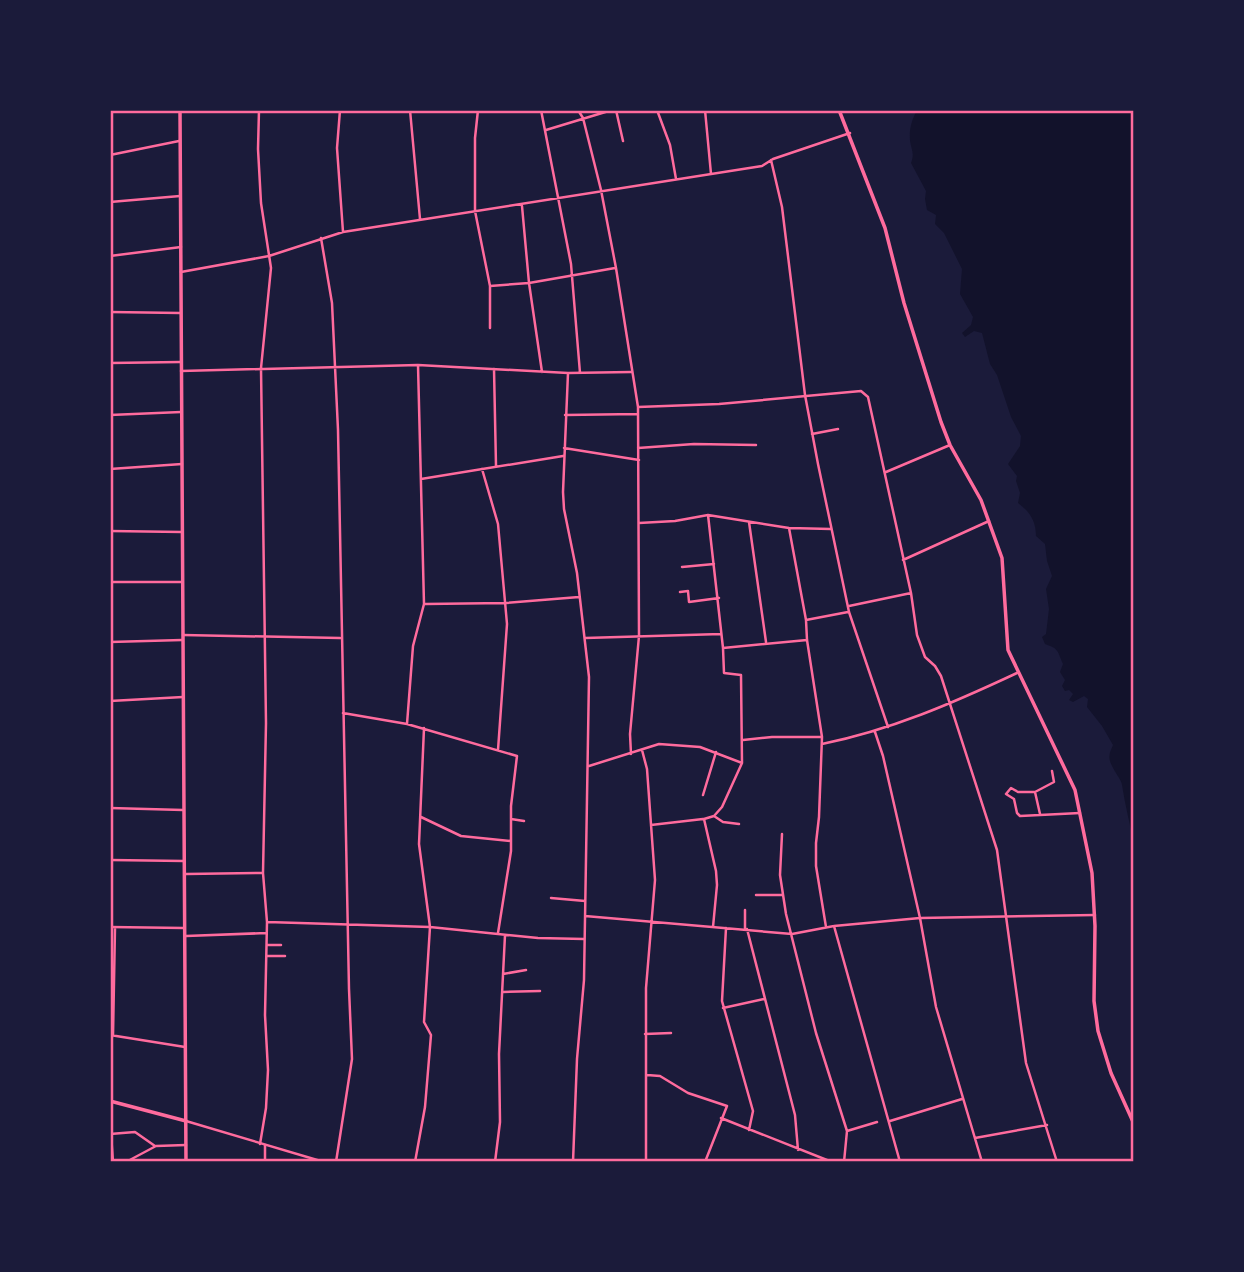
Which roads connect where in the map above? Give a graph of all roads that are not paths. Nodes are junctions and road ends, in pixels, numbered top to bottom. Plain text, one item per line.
1 (180, 110) edge
2 (259, 110) edge
3 (340, 110) edge
4 (410, 110) edge
5 (478, 110) edge
6 (541, 110) edge
7 (578, 110) edge
8 (614, 110) edge
9 (657, 110) edge
10 (705, 110) edge
11 (839, 110) edge
12 (583, 118) junction
13 (546, 130) junction
14 (850, 134) junction
15 (180, 141) junction
16 (623, 141) dead end
17 (110, 155) edge
18 (771, 160) junction
19 (711, 174) junction
20 (676, 179) junction
21 (601, 190) junction
22 (180, 196) junction
23 (560, 199) junction
24 (110, 202) edge
25 (522, 205) junction
26 (475, 211) junction
27 (420, 219) junction
28 (343, 232) junction
29 (321, 238) junction
30 (180, 247) junction
31 (110, 256) edge
32 (270, 256) junction
33 (616, 268) junction
34 (181, 272) junction
35 (572, 276) junction
36 (529, 283) junction
37 (490, 286) junction
38 (110, 312) edge
39 (181, 313) junction
40 (490, 328) dead end
41 (181, 362) junction
42 (110, 363) edge
43 (418, 365) junction
44 (335, 367) junction
45 (261, 368) junction
46 (494, 369) junction
47 (181, 371) junction
48 (542, 372) junction
49 (631, 372) junction
50 (568, 373) junction
51 (580, 373) junction
52 (805, 395) junction
53 (638, 407) junction
54 (181, 412) junction
55 (638, 414) junction
56 (110, 415) edge
57 (565, 415) junction
58 (838, 429) dead end
59 (812, 434) junction
60 (756, 445) dead end
61 (950, 445) junction
62 (639, 448) junction
63 (564, 449) junction
64 (564, 456) junction
65 (639, 460) junction
66 (182, 464) junction
67 (496, 466) junction
68 (110, 469) edge
69 (482, 469) junction
70 (886, 472) junction
71 (421, 478) junction
72 (708, 516) junction
73 (989, 521) junction
74 (749, 522) junction
75 (639, 523) junction
76 (789, 528) junction
77 (831, 529) junction
78 (110, 531) edge
79 (182, 532) junction
80 (903, 560) junction
81 (715, 564) junction
82 (682, 567) dead end
83 (110, 582) edge
84 (182, 582) junction
85 (680, 592) dead end
86 (911, 593) junction
87 (579, 597) junction
88 (719, 598) junction
89 (506, 603) junction
90 (424, 604) junction
91 (848, 607) junction
92 (849, 612) junction
93 (806, 620) junction
94 (721, 634) junction
95 (639, 636) junction
96 (263, 637) junction
97 (183, 638) junction
98 (341, 638) junction
99 (586, 638) junction
100 (807, 640) junction
101 (110, 642) edge
102 (766, 642) junction
103 (723, 648) junction
104 (1017, 673) junction
105 (183, 697) junction
106 (110, 701) edge
107 (949, 705) junction
108 (342, 713) junction
109 (407, 724) junction
110 (888, 727) junction
111 (424, 728) junction
112 (875, 732) junction
113 (822, 737) junction
114 (743, 740) junction
115 (822, 744) junction
116 (498, 750) junction
117 (642, 750) junction
118 (716, 752) junction
119 (631, 754) junction
120 (742, 763) junction
121 (589, 766) junction
122 (1052, 771) dead end
123 (1018, 792) junction
124 (1035, 792) junction
125 (703, 795) dead end
126 (1014, 799) junction
127 (110, 808) edge
128 (183, 810) junction
129 (1080, 813) junction
130 (1040, 814) junction
131 (419, 816) junction
132 (714, 816) junction
133 (511, 819) junction
134 (704, 819) junction
135 (524, 821) dead end
136 (739, 824) dead end
137 (651, 825) junction
138 (782, 834) dead end
139 (511, 841) junction
140 (110, 860) edge
141 (184, 861) junction
142 (263, 873) junction
143 (184, 874) junction
144 (756, 895) dead end
145 (783, 895) junction
146 (551, 898) dead end
147 (585, 901) junction
148 (745, 910) dead end
149 (584, 915) junction
150 (1095, 915) junction
151 (920, 918) junction
152 (1005, 918) junction
153 (652, 920) junction
154 (267, 922) junction
155 (348, 924) junction
156 (834, 926) junction
157 (112, 927) edge
158 (430, 927) junction
159 (713, 927) junction
160 (826, 927) junction
161 (184, 928) junction
162 (726, 928) junction
163 (746, 929) junction
164 (266, 933) junction
165 (498, 933) junction
166 (505, 934) junction
167 (792, 934) junction
168 (184, 936) junction
169 (584, 939) junction
170 (267, 945) junction
171 (281, 945) dead end
172 (266, 956) junction
173 (285, 956) dead end
174 (526, 970) dead end
175 (503, 974) junction
176 (112, 977) edge
177 (540, 991) dead end
178 (503, 992) junction
179 (766, 998) junction
180 (723, 1008) junction
181 (671, 1033) dead end
182 (645, 1034) junction
183 (112, 1036) edge
184 (184, 1046) junction
185 (646, 1075) junction
186 (962, 1099) junction
187 (110, 1101) edge
188 (722, 1118) junction
189 (186, 1121) junction
190 (890, 1121) junction
191 (877, 1122) dead end
192 (1134, 1124) edge
193 (1047, 1125) junction
194 (749, 1130) junction
195 (847, 1131) junction
196 (110, 1134) edge
197 (975, 1138) junction
198 (260, 1144) junction
199 (186, 1145) junction
200 (265, 1145) junction
201 (156, 1146) junction
202 (798, 1150) junction
203 (113, 1162) edge
204 (127, 1162) edge
205 (186, 1162) edge
206 (265, 1162) edge
207 (324, 1162) edge
208 (336, 1162) edge
209 (415, 1162) edge
210 (495, 1162) edge
211 (573, 1162) edge
212 (646, 1162) edge
213 (705, 1162) edge
214 (832, 1162) edge
215 (845, 1162) edge
216 (900, 1162) edge
217 (982, 1162) edge
218 (1057, 1162) edge

1 - 15 main road
2 - 32 street
3 - 28 street
4 - 27 street
5 - 26 street
6 - 13 street
7 - 12 street
8 - 12 street
8 - 16 street
9 - 20 street
10 - 19 street
11 - 14 main road
12 - 13 street
12 - 21 street
13 - 23 street
14 - 18 street
14 - 61 main road
15 - 17 street
15 - 22 main road
18 - 19 street
18 - 52 street
19 - 20 street
20 - 21 street
21 - 23 street
21 - 33 street
22 - 24 street
22 - 30 main road
23 - 25 street
23 - 35 street
25 - 26 street
25 - 36 street
26 - 27 street
26 - 37 street
27 - 28 street
28 - 29 street
29 - 32 street
29 - 44 street
30 - 31 street
30 - 34 main road
32 - 34 street
32 - 45 street
33 - 35 street
33 - 49 street
34 - 39 main road
35 - 36 street
35 - 51 street
36 - 37 street
36 - 48 street
37 - 40 street
38 - 39 street
39 - 41 main road
41 - 42 street
41 - 47 main road
43 - 44 street
43 - 46 street
43 - 71 street
44 - 45 street
44 - 98 street
45 - 47 street
45 - 96 street
46 - 48 street
46 - 67 street
47 - 54 main road
48 - 50 street
49 - 51 street
49 - 53 street
50 - 51 street
50 - 57 street
52 - 53 street
52 - 59 street
52 - 70 street
53 - 55 street
54 - 56 street
54 - 66 main road
55 - 57 street
55 - 62 street
57 - 63 street
58 - 59 street
59 - 77 street
60 - 62 street
61 - 70 street
61 - 73 main road
62 - 65 street
63 - 64 street
63 - 65 street
64 - 67 street
64 - 87 street
65 - 75 street
66 - 68 street
66 - 79 main road
67 - 69 street
69 - 71 street
69 - 89 street
70 - 80 street
71 - 90 street
72 - 74 street
72 - 75 street
72 - 81 street
73 - 80 street
73 - 104 main road
74 - 76 street
74 - 102 street
75 - 95 street
76 - 77 street
76 - 93 street
77 - 91 street
78 - 79 street
79 - 84 main road
80 - 86 street
81 - 82 street
81 - 88 street
83 - 84 street
84 - 97 main road
85 - 88 street
86 - 91 street
86 - 107 street
87 - 89 street
87 - 99 street
88 - 94 street
89 - 90 street
89 - 116 street
90 - 109 street
91 - 92 street
92 - 93 street
92 - 110 street
93 - 100 street
94 - 95 street
94 - 103 street
95 - 99 street
95 - 119 street
96 - 97 street
96 - 98 street
96 - 142 street
97 - 101 street
97 - 105 main road
98 - 108 street
99 - 121 street
100 - 102 street
100 - 113 street
102 - 103 street
103 - 114 street
104 - 107 street
104 - 129 main road
105 - 106 street
105 - 128 main road
107 - 110 street
107 - 152 street
108 - 109 street
108 - 155 street
109 - 111 street
110 - 112 street
111 - 116 street
111 - 131 street
112 - 115 street
112 - 151 street
113 - 114 street
113 - 115 street
114 - 120 street
115 - 160 street
116 - 133 street
117 - 118 street
117 - 119 street
117 - 137 street
118 - 120 street
118 - 125 street
119 - 121 street
120 - 132 street
121 - 147 street
122 - 124 street
123 - 124 street
123 - 126 street
123 - 126 street
124 - 130 street
126 - 130 street
127 - 128 street
128 - 141 main road
129 - 130 street
129 - 150 main road
131 - 139 street
131 - 158 street
132 - 134 street
132 - 136 street
133 - 135 street
133 - 139 street
134 - 137 street
134 - 159 street
137 - 153 street
138 - 145 street
139 - 165 street
140 - 141 street
141 - 143 main road
142 - 143 street
142 - 154 street
143 - 161 main road
144 - 145 street
145 - 167 street
146 - 147 street
147 - 149 street
148 - 163 street
149 - 153 street
149 - 169 street
150 - 152 street
150 - 192 main road
151 - 152 street
151 - 156 street
151 - 186 street
152 - 193 street
153 - 159 street
153 - 182 street
154 - 155 street
154 - 164 street
155 - 158 street
155 - 208 street
156 - 160 street
156 - 190 street
157 - 161 street
157 - 176 street
158 - 165 street
158 - 209 street
159 - 162 street
160 - 167 street
161 - 168 main road
162 - 163 street
162 - 180 street
163 - 167 street
163 - 179 street
164 - 168 street
164 - 170 street
165 - 166 street
166 - 169 street
166 - 175 street
167 - 195 street
168 - 184 main road
169 - 211 street
170 - 171 street
170 - 172 street
172 - 173 street
172 - 198 street
174 - 175 street
175 - 178 street
176 - 183 street
177 - 178 street
178 - 210 street
179 - 180 street
179 - 202 street
180 - 194 street
181 - 182 street
182 - 185 street
183 - 184 street
184 - 189 main road
185 - 188 street
185 - 212 street
186 - 190 street
186 - 197 street
187 - 189 main road
188 - 194 street
188 - 213 street
189 - 198 street
189 - 199 main road
190 - 216 street
191 - 195 street
193 - 197 street
193 - 218 street
194 - 202 street
195 - 215 street
196 - 201 street
196 - 203 street
197 - 217 street
198 - 200 street
199 - 201 street
199 - 205 main road
200 - 206 street
200 - 207 street
201 - 204 street
202 - 214 street

